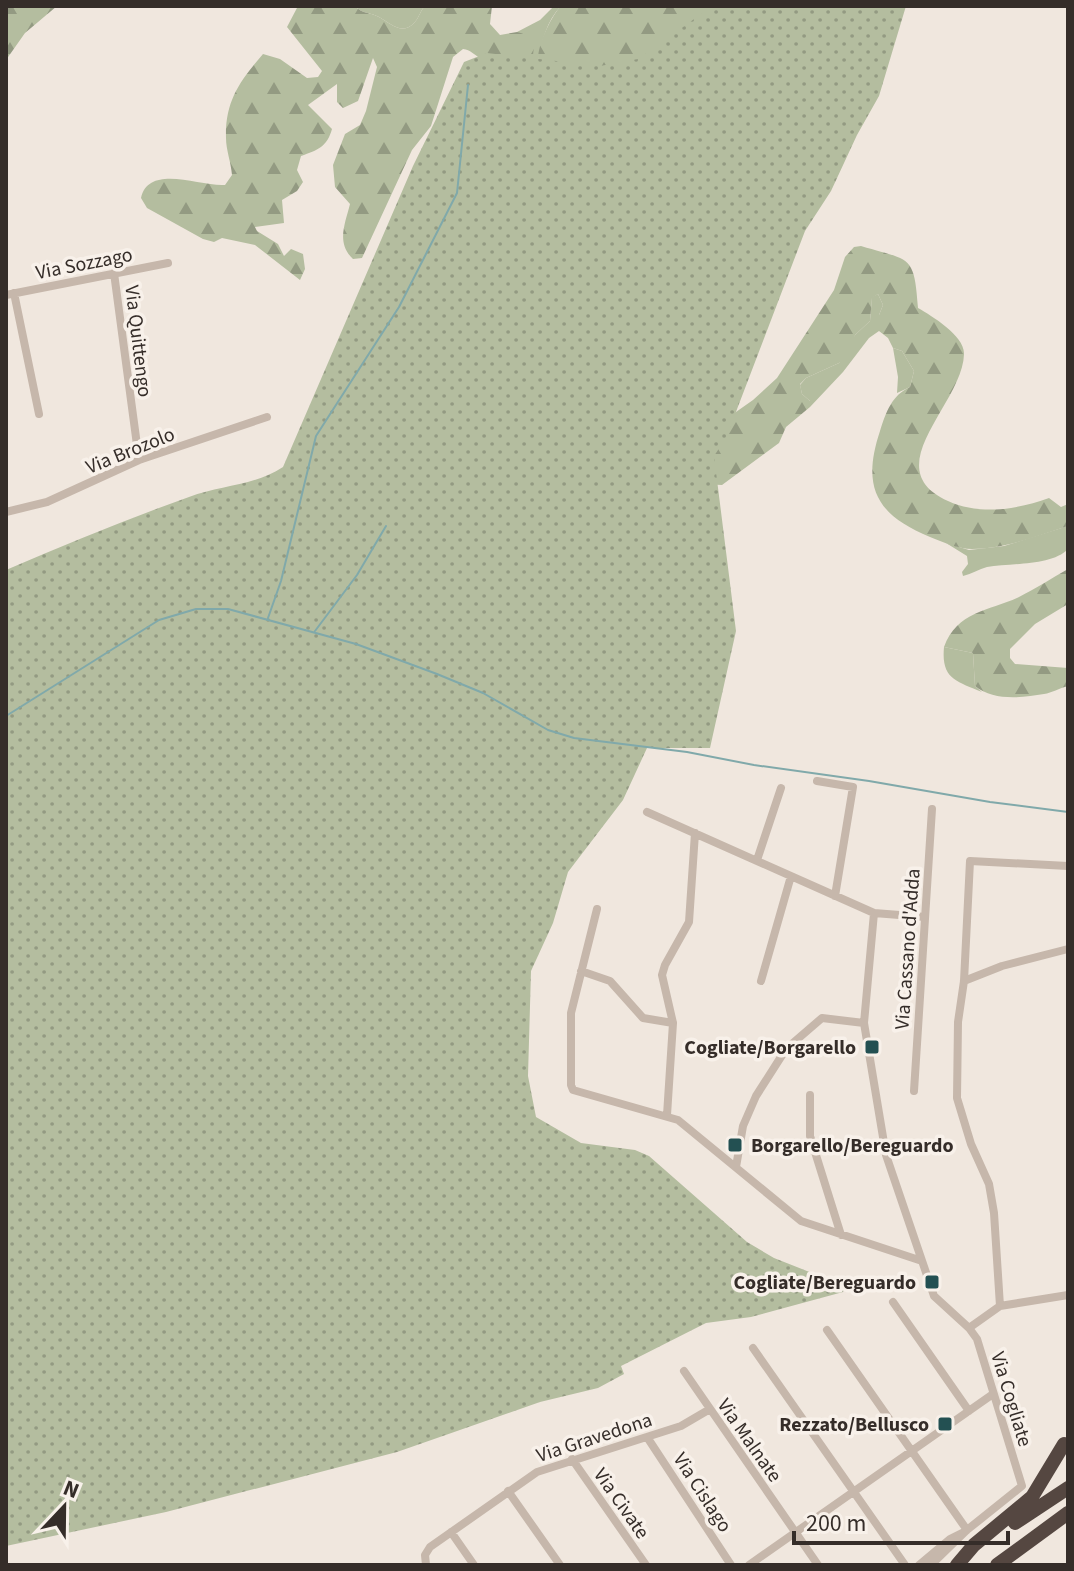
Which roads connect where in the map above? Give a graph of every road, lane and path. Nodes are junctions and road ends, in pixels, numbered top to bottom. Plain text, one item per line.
1 (168, 263) dead end
2 (114, 273) junction
3 (10, 294) edge
4 (39, 414) dead end
5 (267, 417) dead end
6 (139, 460) junction
7 (6, 512) edge
8 (817, 781) dead end
9 (781, 788) dead end
10 (932, 809) dead end
11 (647, 812) dead end
12 (695, 833) junction
13 (757, 860) junction
14 (1068, 866) edge
15 (791, 876) junction
16 (835, 896) junction
17 (597, 909) dead end
18 (874, 913) junction
19 (925, 917) junction
20 (1068, 949) edge
21 (581, 971) junction
22 (761, 981) dead end
23 (964, 981) junction
24 (673, 1023) junction
25 (864, 1023) junction
26 (914, 1091) dead end
27 (810, 1095) dead end
28 (667, 1115) junction
29 (736, 1167) junction
30 (841, 1235) junction
31 (922, 1261) junction
32 (1068, 1295) edge
33 (893, 1302) dead end
34 (1000, 1306) junction
35 (969, 1328) junction
36 (827, 1330) dead end
37 (753, 1348) dead end
38 (684, 1371) dead end
39 (993, 1394) junction
40 (710, 1409) junction
41 (969, 1411) junction
42 (647, 1437) junction
43 (1064, 1444) dead end
44 (911, 1451) junction
45 (572, 1459) junction
46 (1068, 1488) edge
47 (508, 1491) junction
48 (854, 1492) junction
49 (1068, 1513) edge
50 (967, 1530) junction
51 (451, 1532) junction
52 (795, 1532) junction
53 (426, 1565) edge
54 (474, 1565) edge
55 (560, 1565) edge
56 (646, 1565) edge
57 (731, 1565) edge
58 (749, 1565) edge
59 (818, 1565) edge
60 (905, 1565) edge
61 (919, 1565) edge
62 (931, 1565) edge
63 (960, 1565) edge
64 (997, 1565) edge

1 - 2 street, Via Sozzago
2 - 3 street, Via Sozzago
2 - 6 street, Via Quittengo
3 - 4 street
5 - 6 street, Via Brozolo
6 - 7 street, Via Brozolo
8 - 16 street
9 - 13 street
10 - 19 street, Via Cassano d'Adda
11 - 12 street
12 - 13 street
12 - 24 street
13 - 15 street
14 - 23 street
15 - 16 street
15 - 22 street
16 - 18 street
17 - 21 street
18 - 19 street
18 - 25 street, Via Cogliate
19 - 26 street, Via Cassano d'Adda
20 - 23 street
21 - 24 street
21 - 28 street
23 - 34 street
24 - 28 street
25 - 29 street
25 - 31 street, Via Cogliate
27 - 30 street
28 - 29 street
29 - 30 street
30 - 31 street
31 - 35 street, Via Cogliate
32 - 34 street
33 - 41 street
34 - 35 street
35 - 39 street, Via Cogliate
36 - 44 street
37 - 48 street
38 - 40 street, Via Malnate
39 - 41 street
39 - 50 street, Via Cogliate
40 - 42 street, Via Gravedona
40 - 52 street, Via Malnate
41 - 44 street
42 - 45 street, Via Gravedona
42 - 57 street, Via Cislago
43 - 63 highway
44 - 48 street
44 - 50 street
45 - 47 street, Via Gravedona
45 - 56 street, Via Civate
46 - 63 highway
47 - 51 street, Via Gravedona
47 - 55 street
48 - 52 street
48 - 60 street
49 - 64 highway
50 - 61 street
50 - 62 street
51 - 53 street, Via Gravedona
51 - 54 street
52 - 58 street
52 - 59 street, Via Malnate

